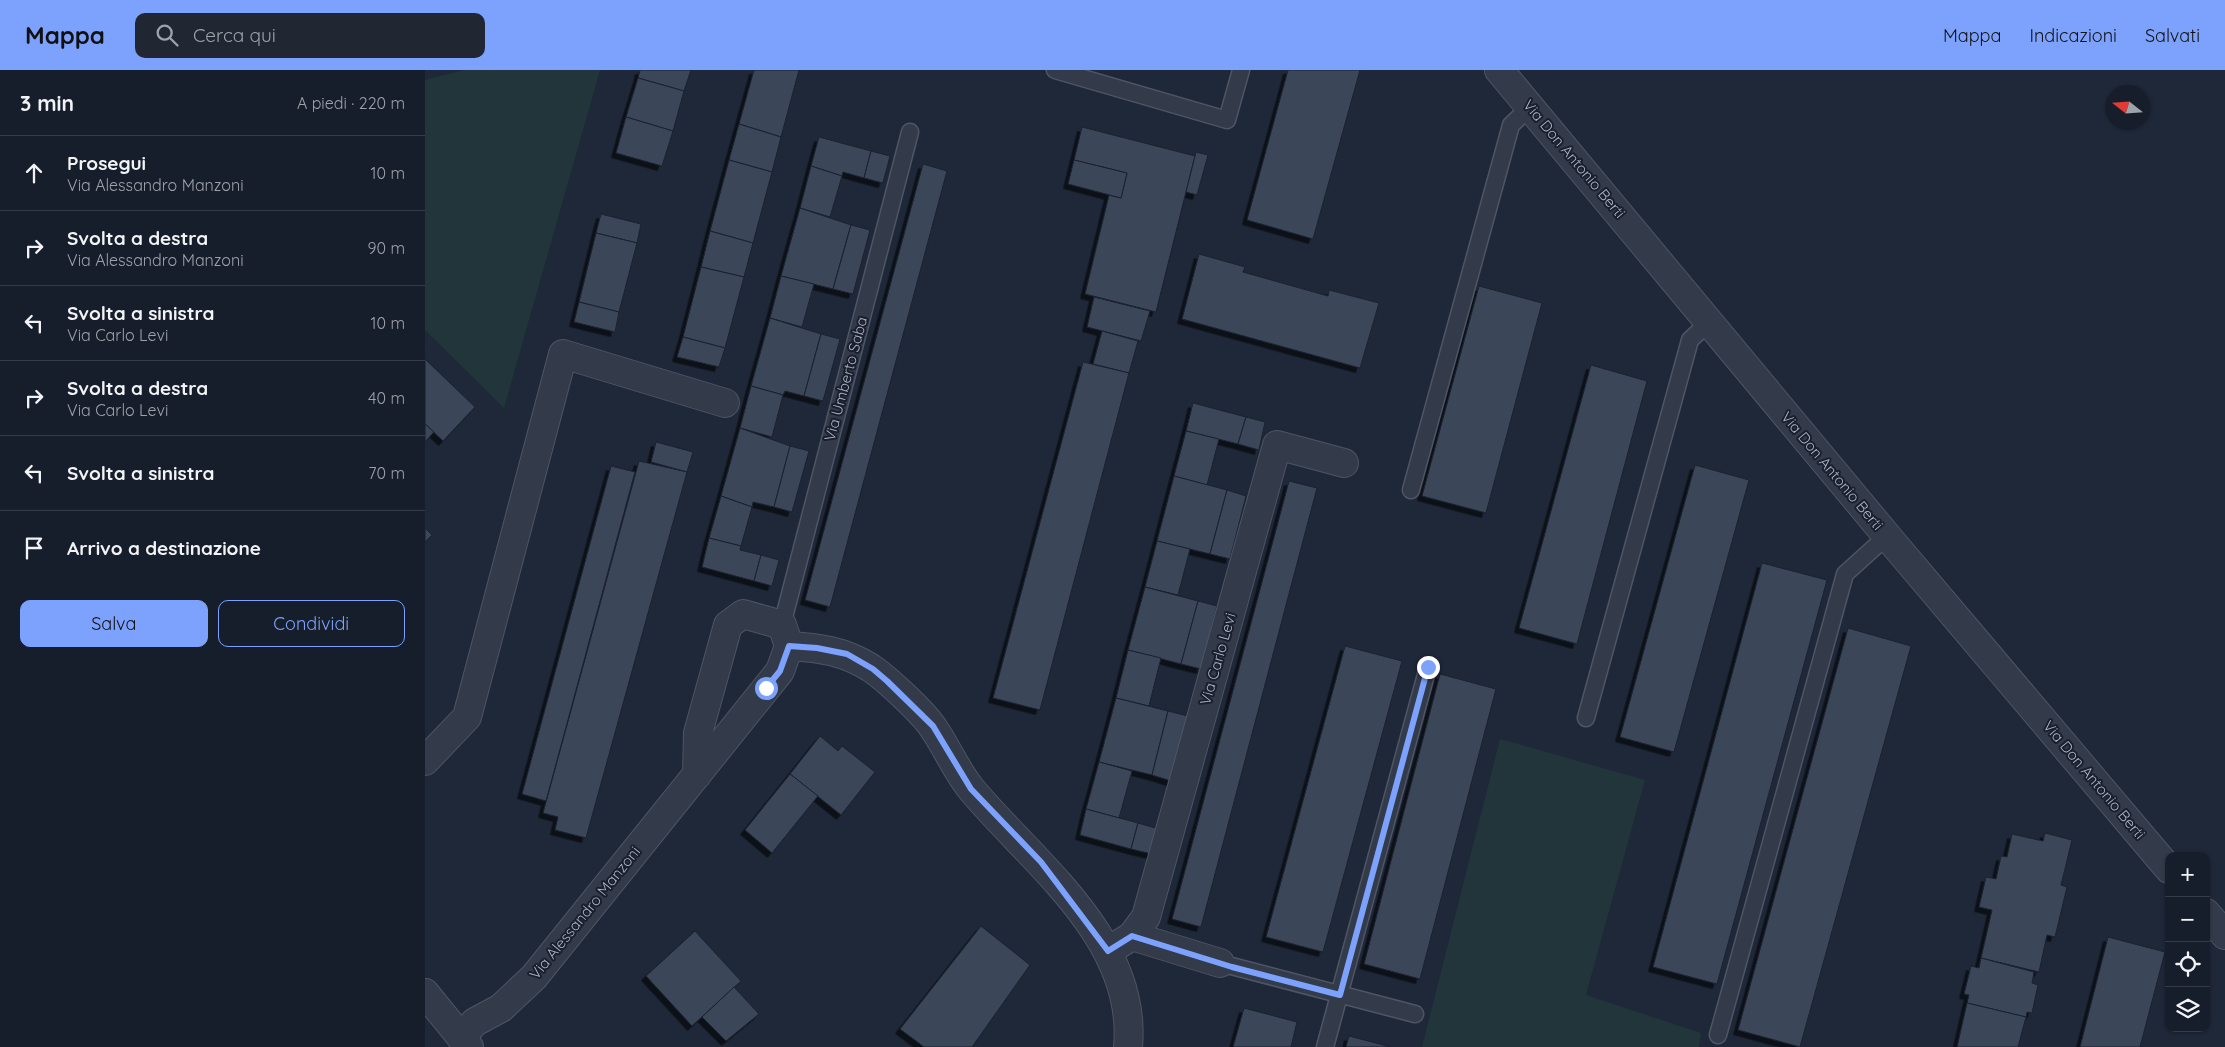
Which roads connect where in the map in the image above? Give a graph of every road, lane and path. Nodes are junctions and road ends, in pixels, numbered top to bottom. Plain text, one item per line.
1 (1055, 70) edge
2 (1241, 70) edge
3 (1499, 70) edge
4 (1530, 107) junction
5 (910, 132) dead end
6 (1709, 322) junction
7 (725, 403) dead end
8 (1344, 463) dead end
9 (1411, 490) dead end
10 (1887, 536) junction
11 (785, 636) junction
12 (1428, 667) dead end
13 (1586, 718) dead end
14 (425, 761) edge
15 (697, 775) junction
16 (2165, 864) edge
17 (2210, 918) edge
18 (2225, 935) edge
19 (1132, 936) junction
20 (1108, 951) junction
21 (1219, 963) joint
22 (425, 993) edge
23 (1340, 995) junction
24 (1415, 1014) dead end
25 (1719, 1035) dead end
26 (465, 1042) edge
27 (1128, 1047) edge
28 (1325, 1047) edge

1 - 2 lane
3 - 4 street, Via Don Antonio Berti
4 - 6 street, Via Don Antonio Berti
4 - 9 lane
5 - 11 lane, Via Umberto Saba
6 - 10 street, Via Don Antonio Berti
6 - 13 lane
7 - 14 street
8 - 19 street, Via Carlo Levi
10 - 16 street, Via Don Antonio Berti
10 - 25 lane
11 - 15 street, Via Alessandro Manzoni
11 - 15 street
11 - 20 street
12 - 23 lane
15 - 26 street, Via Alessandro Manzoni
17 - 18 street
19 - 20 street, Via Carlo Levi
19 - 21 street
20 - 27 street
21 - 23 lane
22 - 26 street, Via Alessandro Manzoni
23 - 24 lane
23 - 28 lane

